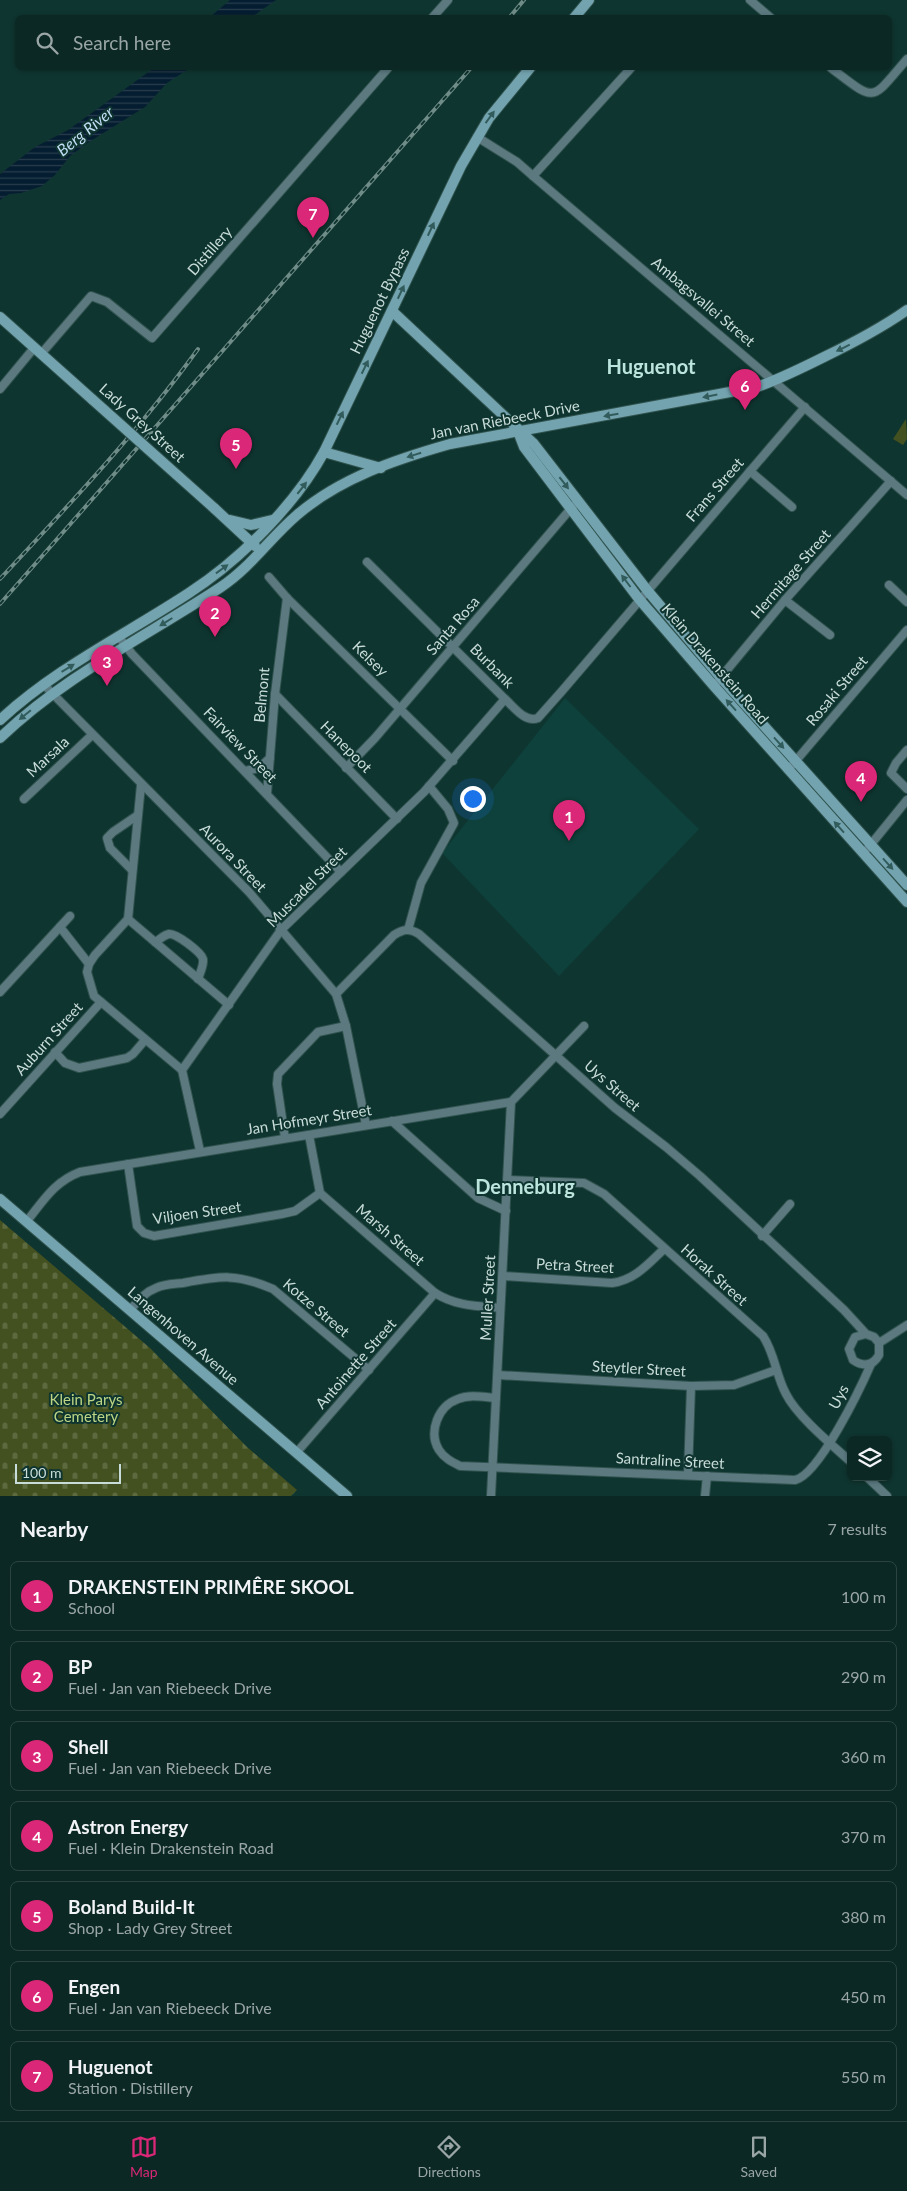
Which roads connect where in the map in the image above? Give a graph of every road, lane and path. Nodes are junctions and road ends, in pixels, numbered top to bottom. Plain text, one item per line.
1 (448, 0) edge
2 (589, 0) edge
3 (750, 0) edge
4 (435, 15) edge
5 (576, 15) edge
6 (768, 15) edge
7 (907, 59) edge
8 (386, 70) edge
9 (528, 70) edge
10 (628, 70) edge
11 (835, 70) edge
12 (477, 137) junction
13 (534, 176) junction
14 (907, 310) edge
15 (392, 311) junction
16 (0, 318) edge
17 (38, 351) junction
18 (775, 381) junction
19 (0, 389) edge
20 (805, 407) junction
21 (518, 432) junction
22 (324, 452) junction
23 (381, 468) junction
24 (750, 471) junction
25 (891, 481) junction
26 (907, 495) edge
27 (574, 504) junction
28 (792, 507) dead end
29 (226, 519) junction
30 (273, 520) junction
31 (252, 542) junction
32 (262, 553) junction
33 (367, 562) dead end
34 (269, 577) dead end
35 (889, 585) dead end
36 (647, 590) junction
37 (287, 598) junction
38 (640, 599) junction
39 (785, 600) junction
40 (907, 602) edge
41 (907, 630) edge
42 (830, 635) dead end
43 (119, 637) junction
44 (127, 646) junction
45 (453, 646) junction
46 (717, 682) junction
47 (43, 684) junction
48 (52, 694) junction
49 (275, 694) junction
50 (505, 699) junction
51 (400, 707) junction
52 (0, 720) edge
53 (92, 735) junction
54 (0, 738) edge
55 (907, 750) edge
56 (270, 758) junction
57 (453, 761) junction
58 (795, 761) junction
59 (346, 768) junction
60 (788, 770) junction
61 (245, 771) junction
62 (141, 785) junction
63 (429, 786) junction
64 (907, 789) edge
65 (268, 794) junction
66 (24, 799) dead end
67 (907, 800) edge
68 (138, 815) junction
69 (397, 819) junction
70 (871, 845) junction
71 (863, 854) junction
72 (132, 870) junction
73 (341, 872) junction
74 (907, 885) edge
75 (907, 902) edge
76 (70, 916) dead end
77 (128, 919) junction
78 (60, 927) junction
79 (281, 930) junction
80 (408, 930) junction
81 (156, 942) junction
82 (89, 964) junction
83 (198, 979) junction
84 (0, 992) edge
85 (336, 994) junction
86 (101, 1002) junction
87 (229, 1004) junction
88 (346, 1026) junction
89 (584, 1026) dead end
90 (146, 1040) junction
91 (55, 1052) junction
92 (556, 1056) junction
93 (182, 1070) junction
94 (511, 1102) junction
95 (2, 1109) edge
96 (392, 1121) junction
97 (366, 1125) junction
98 (309, 1135) junction
99 (285, 1138) junction
100 (200, 1151) junction
101 (128, 1164) junction
102 (508, 1180) junction
103 (320, 1193) junction
104 (0, 1199) edge
105 (790, 1204) dead end
106 (506, 1212) junction
107 (27, 1222) junction
108 (762, 1236) junction
109 (664, 1249) junction
110 (503, 1276) junction
111 (436, 1293) junction
112 (500, 1308) junction
113 (130, 1310) junction
114 (907, 1325) edge
115 (866, 1334) junction
116 (879, 1343) junction
117 (871, 1364) junction
118 (369, 1370) junction
119 (776, 1370) junction
120 (498, 1375) junction
121 (691, 1386) junction
122 (496, 1398) junction
123 (830, 1443) junction
124 (296, 1452) junction
125 (847, 1458) edge
126 (492, 1468) junction
127 (688, 1474) junction
128 (707, 1476) junction
129 (871, 1481) edge
130 (347, 1496) edge
131 (491, 1496) edge
132 (705, 1496) edge
133 (887, 1496) edge

1 - 4 street
2 - 5 main road
3 - 6 street
7 - 11 street
8 - 17 street, Distillery
12 -> 9 main road, Huguenot Bypass
10 - 13 street
12 - 13 street, Ambagsvallei Street
15 -> 12 main road, Huguenot Bypass
13 - 18 street, Ambagsvallei Street
14 -> 18 main road, Jan van Riebeeck Drive
15 - 21 main road, Klein Drakenstein Road
22 -> 15 main road, Huguenot Bypass
16 - 17 main road, Lady Grey Street
17 - 19 street
17 - 29 main road, Lady Grey Street, bridge
18 - 20 street, Ambagsvallei Street
18 -> 21 main road, Jan van Riebeeck Drive
20 - 24 street, Frans Street
20 - 25 street, Ambagsvallei Street
21 -> 23 main road, Jan van Riebeeck Drive
21 - 27 main road, Klein Drakenstein Road
22 - 23 main road
30 -> 22 main road, Huguenot Bypass
23 - 32 main road, Jan van Riebeeck Drive
24 - 28 street
24 - 36 street, Frans Street
25 - 26 street, Ambagsvallei Street
25 - 39 street, Hermitage Street
27 - 36 main road, Klein Drakenstein Road
38 -> 27 main road, Klein Drakenstein Road
27 - 45 street, Santa Rosa
29 - 30 main road
29 - 31 main road, Lady Grey Street
30 - 31 main road, Huguenot Bypass
31 - 32 main road, Lady Grey Street
43 -> 31 main road
32 -> 44 main road, Jan van Riebeeck Drive
33 - 45 street, Burbank
34 - 37 street, Kelsey
35 - 40 street
36 - 38 street, Frans Street
36 - 46 main road, Klein Drakenstein Road
37 - 49 street, Belmont
37 - 51 street, Kelsey
38 - 46 main road, Klein Drakenstein Road
38 - 50 street, Burbank
39 - 42 street
39 - 46 street, Hermitage Street
41 - 58 street, Rosaki Street
43 - 44 street, Fairview Street
47 -> 43 main road
44 - 48 main road, Jan van Riebeeck Drive
44 - 61 street, Fairview Street
45 - 50 street, Burbank
45 - 51 street, Santa Rosa
46 -> 58 main road, Klein Drakenstein Road
60 -> 46 main road, Klein Drakenstein Road
47 - 48 street, Aurora Street
47 - 52 main road
48 - 53 street, Aurora Street
48 -> 54 main road, Jan van Riebeeck Drive
49 - 56 street, Belmont
49 - 59 street, Hanepoot
50 - 57 street, Muscadel Street
51 - 57 street, Kelsey
51 - 59 street, Santa Rosa
53 - 62 street, Aurora Street
53 - 66 street, Marsala
55 - 64 street
56 - 61 street
56 - 65 street, Belmont
57 - 63 street, Muscadel Street
58 - 60 street, Rosaki Street
58 - 70 main road, Klein Drakenstein Road
59 - 69 street, Hanepoot
71 -> 60 main road, Klein Drakenstein Road
61 - 65 street, Fairview Street
62 - 68 street
62 - 79 street, Aurora Street
63 - 69 street, Muscadel Street
63 - 80 street
65 - 73 street, Fairview Street
67 - 70 street
68 - 72 street
68 - 72 street
69 - 73 street, Muscadel Street
70 - 71 street
70 -> 74 main road, Klein Drakenstein Road
71 - 75 main road, Klein Drakenstein Road
72 - 77 street
73 - 79 street, Muscadel Street
76 - 78 street
77 - 81 street
77 - 82 street
78 - 82 street
78 - 84 street
79 - 85 street, Aurora Street
79 - 87 street, Muscadel Street
80 - 85 street
80 - 92 street, Uys Street
81 - 83 street
81 - 83 street
82 - 86 street, Auburn Street
83 - 87 street
85 - 88 street, Aurora Street
86 - 90 street
86 - 91 street, Auburn Street
87 - 93 street, Muscadel Street
88 - 97 street, Aurora Street
88 - 99 street
89 - 92 street
90 - 91 street
90 - 93 street
91 - 95 street, Auburn Street
92 - 94 street
92 - 108 street, Uys Street
93 - 100 street
94 - 96 street, Jan Hofmeyr Street
94 - 102 street, Muller Street
96 - 97 street, Jan Hofmeyr Street
96 - 106 street
97 - 98 street, Jan Hofmeyr Street
98 - 99 street, Jan Hofmeyr Street
98 - 103 street
99 - 100 street, Jan Hofmeyr Street
100 - 101 street, Jan Hofmeyr Street
101 - 103 street, Viljoen Street
101 - 107 street, Jan Hofmeyr Street
102 - 106 street, Muller Street
102 - 109 street, Horak Street
103 - 111 street, Marsh Street
104 - 107 main road, Langenhoven Avenue
105 - 108 street
106 - 110 street, Muller Street
107 - 113 main road, Langenhoven Avenue
108 - 115 street, Uys Street
109 - 110 street, Petra Street
109 - 119 street, Horak Street
110 - 112 street, Muller Street
111 - 112 street, Marsh Street
111 - 118 street, Antoinette Street
112 - 120 street, Muller Street
113 - 118 street, Kotze Street
113 - 124 main road, Langenhoven Avenue
114 - 116 street
115 - 116 street
115 - 117 street
116 - 117 street
117 - 123 street, Uys
118 - 124 street, Antoinette Street
119 - 121 street, Steytler Street
119 - 123 street, Horak Street
120 - 121 street, Steytler Street
120 - 122 street, Muller Street
121 - 127 street
122 - 126 street, Muller Street
122 - 126 street
123 - 125 street, Horak Street
123 - 128 street, Santraline Street
124 - 130 main road, Langenhoven Avenue
126 - 127 street, Santraline Street
126 - 131 street, Muller Street
127 - 128 street, Santraline Street
128 - 132 street
129 - 133 street

